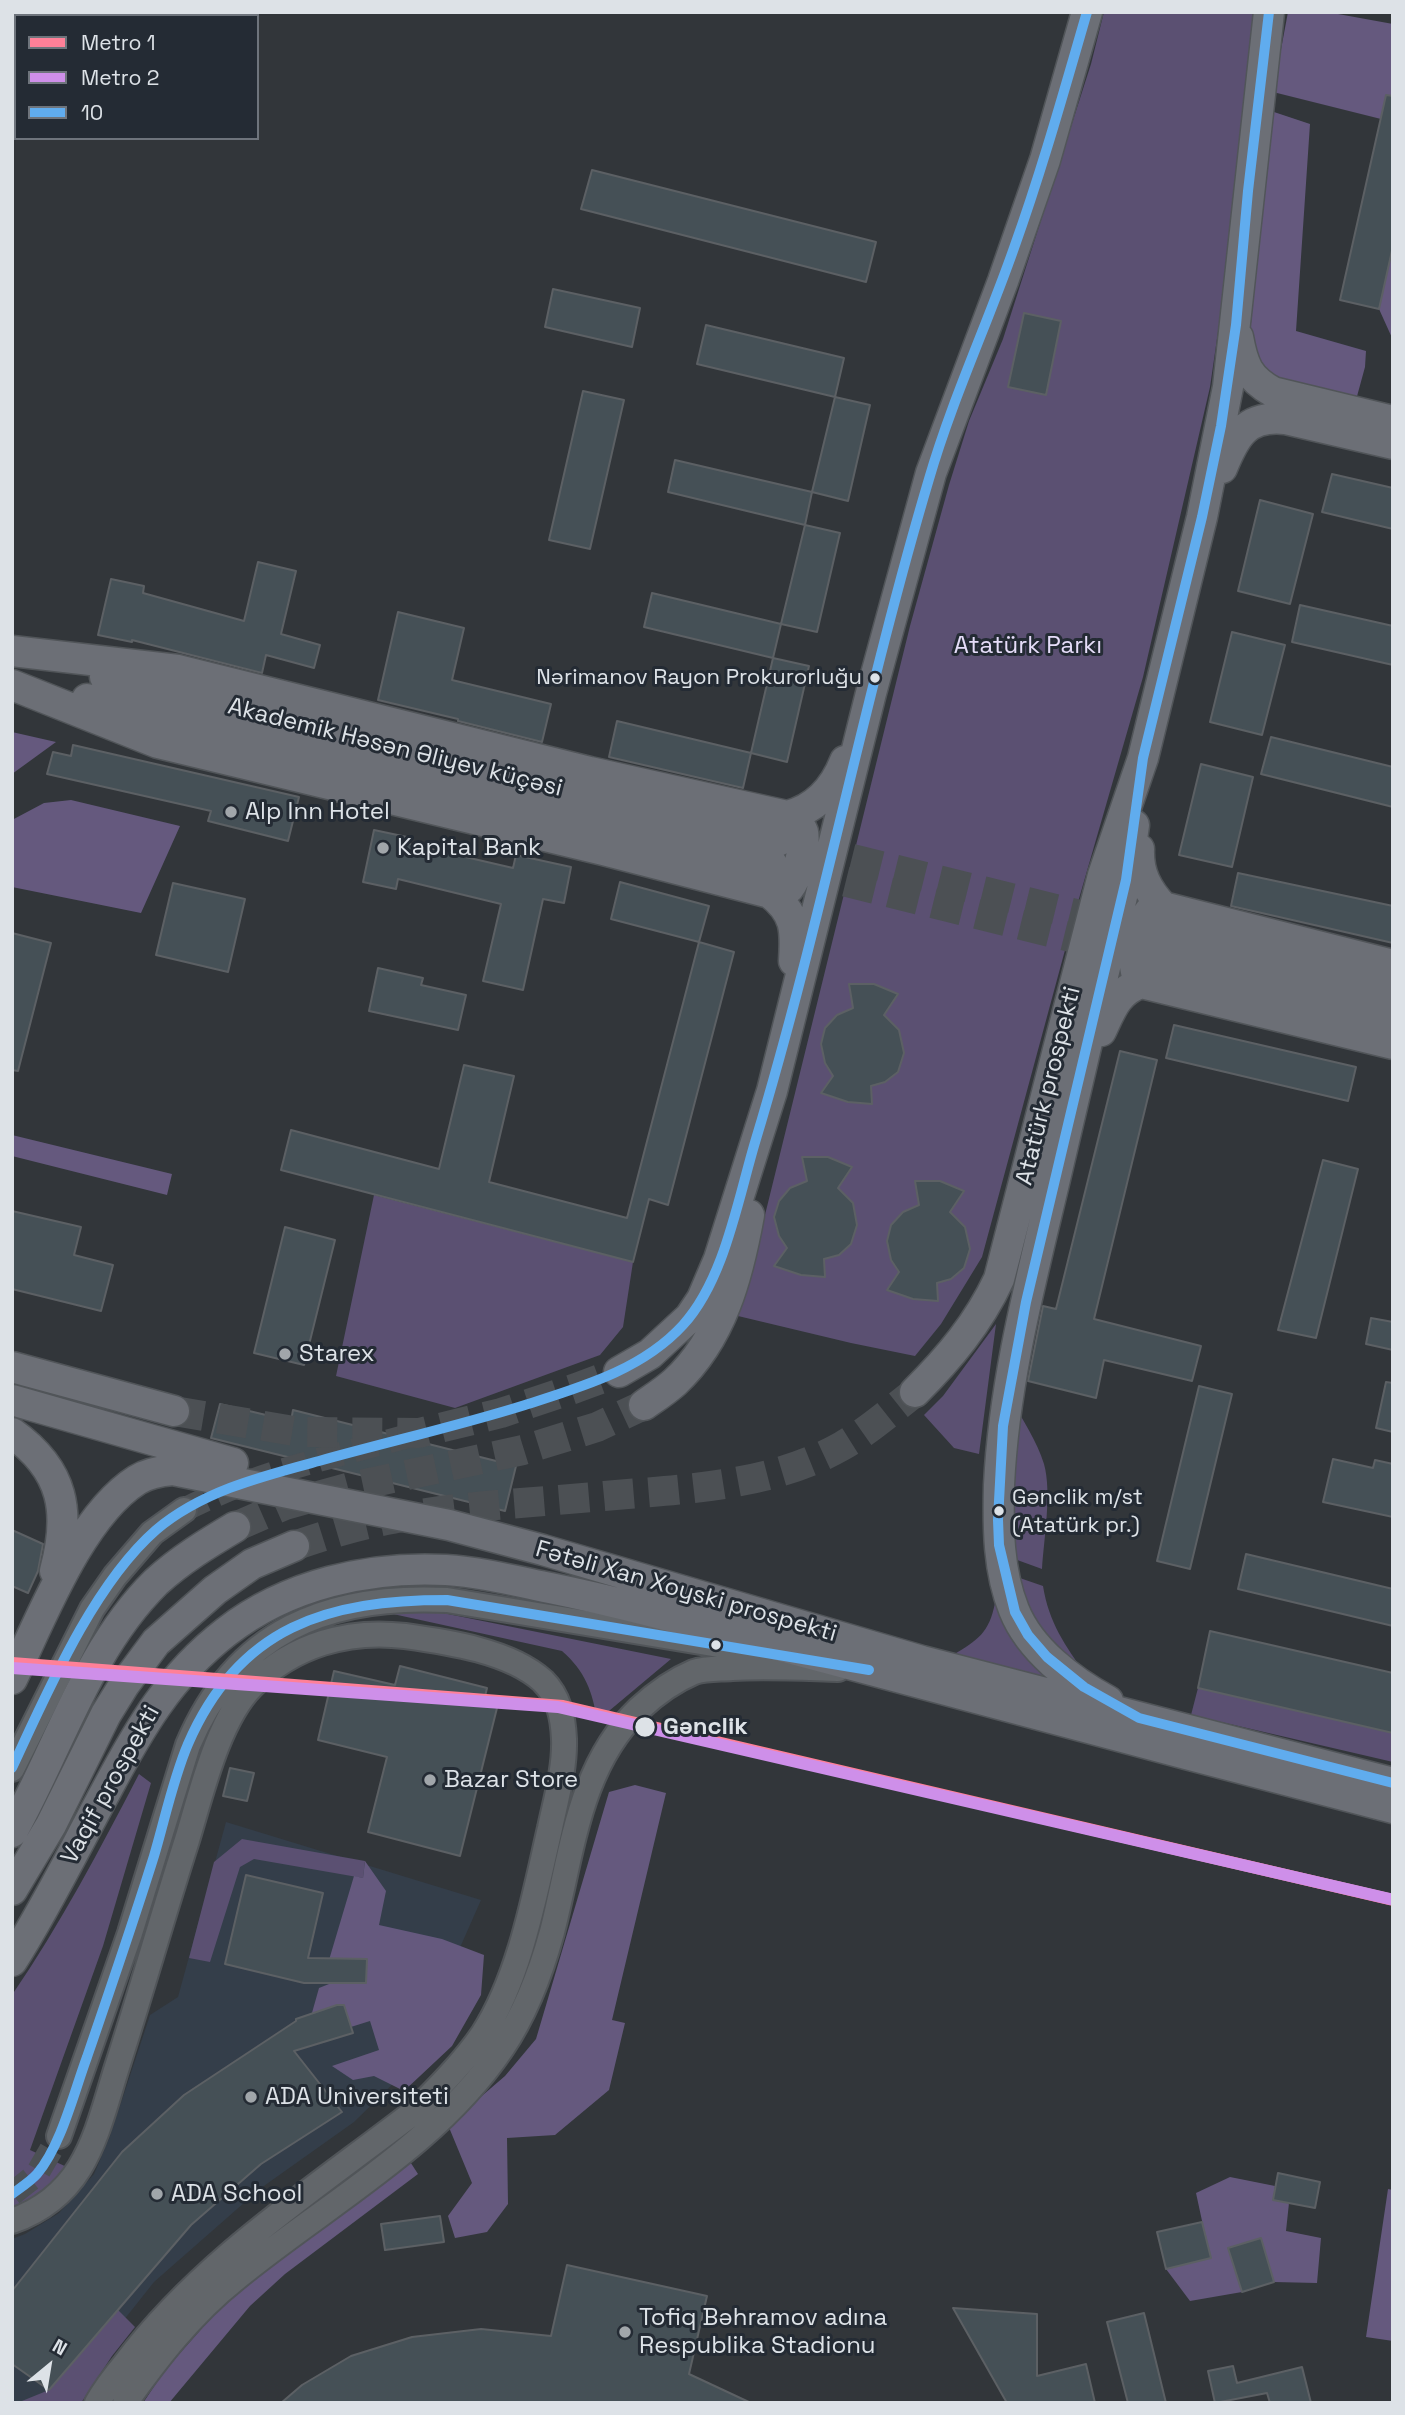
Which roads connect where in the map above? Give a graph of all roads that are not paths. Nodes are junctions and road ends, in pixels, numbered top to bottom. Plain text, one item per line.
1 (1087, 12) edge
2 (1269, 12) edge
3 (1236, 325) junction
4 (1393, 421) edge
5 (1393, 444) edge
6 (1202, 517) junction
7 (12, 653) edge
8 (12, 683) edge
9 (871, 692) junction
10 (1143, 758) junction
11 (777, 853) junction
12 (1155, 946) junction
13 (1393, 965) edge
14 (1393, 990) edge
15 (1393, 1016) edge
16 (789, 1026) junction
17 (1393, 1044) edge
18 (1077, 1086) junction
19 (772, 1091) junction
20 (12, 1367) edge
21 (619, 1371) tunnel mouth
22 (915, 1392) tunnel mouth
23 (12, 1400) edge
24 (644, 1405) tunnel mouth
25 (174, 1411) tunnel mouth
26 (12, 1433) edge
27 (184, 1510) tunnel mouth
28 (449, 1525) junction
29 (236, 1527) tunnel mouth
30 (294, 1546) tunnel mouth
31 (307, 1588) joint
32 (43, 1615) junction
33 (869, 1670) junction
34 (12, 1679) edge
35 (1139, 1718) junction
36 (12, 1769) edge
37 (1393, 1783) edge
38 (1393, 1808) edge
39 (12, 1832) edge
40 (12, 1890) edge
41 (12, 1961) edge
42 (59, 2136) tunnel mouth
43 (12, 2221) edge
44 (97, 2403) edge
45 (125, 2403) edge

1 - 9 main road
2 - 3 main road, Atatürk prospekti
3 - 4 main road
3 - 6 main road, Atatürk prospekti
5 - 6 main road
6 - 10 main road, Atatürk prospekti
7 - 11 main road, Akademik Həsən Əliyev küçəsi
8 - 11 main road
9 - 11 main road
9 - 16 main road
10 - 12 main road
10 - 18 main road, Atatürk prospekti
10 - 22 main road, Atatürk prospekti
11 - 16 main road
12 - 13 main road
12 - 14 main road
12 - 15 main road
12 - 17 main road
12 - 18 main road
16 - 19 main road
18 - 35 main road, Atatürk prospekti
19 - 21 main road
19 - 24 main road
20 - 25 main road
23 - 28 main road
26 - 32 main road
27 - 36 street
28 - 32 main road, Fətəli Xan Xoyski prospekti
28 - 35 main road, Fətəli Xan Xoyski prospekti
29 - 39 main road
30 - 40 main road, Vaqif prospekti
31 - 33 main road, Fətəli Xan Xoyski prospekti
31 - 41 main road, Vaqif prospekti
32 - 34 main road
33 - 38 main road, Fətəli Xan Xoyski prospekti
33 - 42 street
33 - 45 street
35 - 37 main road, Fətəli Xan Xoyski prospekti
43 - 44 street

